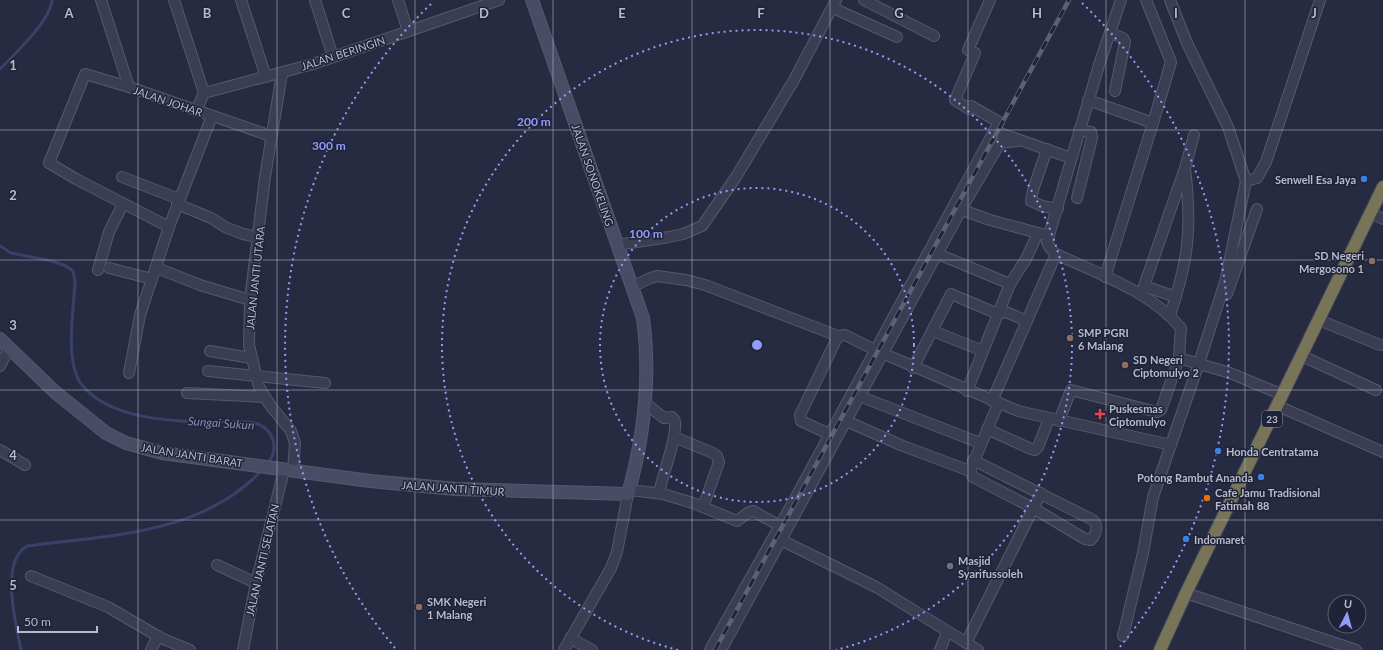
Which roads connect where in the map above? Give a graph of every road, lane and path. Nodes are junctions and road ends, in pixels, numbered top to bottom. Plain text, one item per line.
1 (101, 0) edge
2 (174, 0) edge
3 (241, 0) edge
4 (315, 0) edge
5 (398, 0) edge
6 (499, 0) edge
7 (532, 0) edge
8 (864, 0) edge
9 (990, 0) edge
10 (1121, 0) edge
11 (1146, 0) edge
12 (1170, 0) edge
13 (1320, 0) edge
14 (835, 4) edge
15 (408, 31) junction
16 (1110, 33) junction
17 (934, 36) dead end
18 (896, 37) dead end
19 (333, 57) junction
20 (282, 73) junction
21 (266, 77) junction
22 (129, 87) junction
23 (1115, 91) dead end
24 (204, 93) junction
25 (1088, 100) junction
26 (196, 111) junction
27 (212, 116) junction
28 (1153, 122) junction
29 (1079, 130) junction
30 (994, 131) junction
31 (272, 136) junction
32 (1194, 136) dead end
33 (1018, 141) junction
34 (1047, 149) junction
35 (1071, 158) junction
36 (1185, 168) junction
37 (122, 177) dead end
38 (1246, 181) junction
39 (1383, 188) edge
40 (1077, 198) dead end
41 (178, 202) junction
42 (123, 204) junction
43 (1058, 209) junction
44 (1256, 209) dead end
45 (962, 210) junction
46 (1371, 213) junction
47 (1383, 219) edge
48 (169, 227) junction
49 (1038, 233) junction
50 (1049, 236) junction
51 (258, 237) junction
52 (617, 245) junction
53 (938, 254) junction
54 (1056, 254) junction
55 (109, 268) dead end
56 (157, 268) junction
57 (98, 270) dead end
58 (1105, 277) junction
59 (152, 279) junction
60 (1010, 284) junction
61 (632, 287) junction
62 (1176, 297) junction
63 (250, 300) junction
64 (998, 314) junction
65 (1170, 315) junction
66 (1319, 320) junction
67 (1027, 321) junction
68 (1211, 328) junction
69 (933, 331) junction
70 (838, 336) junction
71 (0, 339) edge
72 (1380, 345) dead end
73 (9, 348) junction
74 (210, 351) dead end
75 (983, 351) junction
76 (879, 352) junction
77 (1302, 356) junction
78 (251, 358) junction
79 (1179, 358) junction
80 (1199, 364) junction
81 (0, 366) edge
82 (914, 368) junction
83 (208, 371) dead end
84 (130, 373) dead end
85 (256, 376) junction
86 (325, 383) dead end
87 (1376, 390) dead end
88 (967, 391) junction
89 (187, 394) dead end
90 (859, 396) junction
91 (265, 397) junction
92 (1280, 401) junction
93 (645, 402) junction
94 (995, 402) junction
95 (1054, 420) junction
96 (846, 421) junction
97 (987, 429) junction
98 (829, 434) junction
99 (674, 437) junction
100 (980, 443) junction
101 (1171, 445) junction
102 (0, 450) edge
103 (1383, 452) edge
104 (973, 460) junction
105 (25, 465) dead end
106 (285, 470) junction
107 (970, 471) junction
108 (629, 492) junction
109 (659, 494) junction
110 (1041, 494) junction
111 (703, 507) junction
112 (1033, 508) junction
113 (780, 526) junction
114 (781, 540) junction
115 (217, 565) dead end
116 (31, 576) dead end
117 (256, 583) junction
118 (1186, 593) junction
119 (947, 632) junction
120 (158, 636) junction
121 (1123, 636) dead end
122 (570, 638) junction
123 (966, 643) junction
124 (151, 650) edge
125 (190, 650) edge
126 (243, 650) edge
127 (564, 650) edge
128 (592, 650) edge
129 (710, 650) edge
130 (721, 650) edge
131 (940, 650) edge
132 (978, 650) edge
133 (1160, 650) edge
134 (1356, 650) edge

1 - 22 street, JALAN JOHAR
2 - 24 street
3 - 21 street
4 - 19 street
5 - 15 street
6 - 15 street, JALAN BERINGIN
7 - 52 street, JALAN SONOKELING
8 - 17 street
9 - 30 street
10 - 16 street
11 - 28 street
12 - 38 street
13 - 38 street
14 - 18 street
14 - 52 street
15 - 19 street, JALAN BERINGIN
16 - 23 street
16 - 25 street
19 - 20 street, JALAN BERINGIN
20 - 21 street, JALAN BERINGIN
20 - 31 street, JALAN JANTI UTARA
21 - 24 street, JALAN BERINGIN
22 - 26 street, JALAN JOHAR
22 - 42 street
24 - 26 street
25 - 28 street
25 - 29 street
26 - 27 street, JALAN JOHAR
27 - 31 street, JALAN JOHAR
27 - 41 street
28 - 58 street
29 - 35 street
29 - 40 street
30 - 33 street
30 - 76 street
31 - 51 street, JALAN JANTI UTARA
32 - 36 street
33 - 34 street
33 - 45 street
34 - 35 street
34 - 43 street
35 - 43 street
36 - 62 street
36 - 62 street
37 - 41 street
38 - 68 street
39 - 46 highway, 23
41 - 48 street
41 - 51 street
42 - 48 street
42 - 57 street
43 - 50 street
44 - 68 street
45 - 49 street
45 - 53 street
46 - 47 street
46 - 66 highway, 23
48 - 56 street
49 - 50 street
49 - 60 street
50 - 54 street
51 - 63 street, JALAN JANTI UTARA
52 - 61 street, JALAN SONOKELING
53 - 60 street
53 - 76 street
54 - 58 street
54 - 67 street
55 - 59 street
56 - 59 street
56 - 63 street
58 - 65 street
59 - 84 street
60 - 64 street
61 - 70 street
61 - 93 street, JALAN SONOKELING
62 - 65 street
63 - 78 street, JALAN JANTI UTARA
64 - 67 street
64 - 69 street
64 - 75 street
65 - 79 street
66 - 72 street
66 - 77 highway, 23
67 - 94 street
68 - 80 street
69 - 75 street
69 - 82 street
70 - 76 street
70 - 98 street
71 - 73 street, JALAN JANTI BARAT
73 - 81 street
73 - 106 street, JALAN JANTI BARAT
74 - 78 street
75 - 88 street
76 - 82 street
76 - 90 street
76 - 98 street
77 - 87 street
77 - 92 highway, 23
78 - 85 street, JALAN JANTI UTARA
79 - 80 street
79 - 95 street
80 - 92 street
80 - 101 street
82 - 88 street
83 - 85 street
85 - 86 street
85 - 91 street, JALAN JANTI UTARA
88 - 94 street
89 - 91 street
90 - 96 street
90 - 100 street
91 - 106 street, JALAN JANTI UTARA
92 - 103 street
92 - 118 highway, 23
93 - 99 street
93 - 108 street, JALAN SONOKELING
94 - 95 street
94 - 97 street
95 - 97 street
95 - 101 street
96 - 107 street
96 - 114 street
97 - 100 street
98 - 113 street
99 - 109 street
99 - 111 street
100 - 104 street
101 - 121 street
102 - 105 street
104 - 107 street
104 - 110 street
106 - 108 street, JALAN JANTI TIMUR
106 - 117 street, JALAN JANTI SELATAN
107 - 112 street
108 - 109 street
108 - 122 street
109 - 111 street
110 - 112 street
110 - 112 street
111 - 113 street
112 - 123 street
113 - 129 street
114 - 119 street
114 - 130 street
115 - 117 street
116 - 120 street
117 - 126 street, JALAN JANTI SELATAN
118 - 133 highway, 23
118 - 134 street
119 - 123 street
119 - 131 street
120 - 124 street
120 - 125 street
122 - 127 street
122 - 128 street
123 - 132 street

